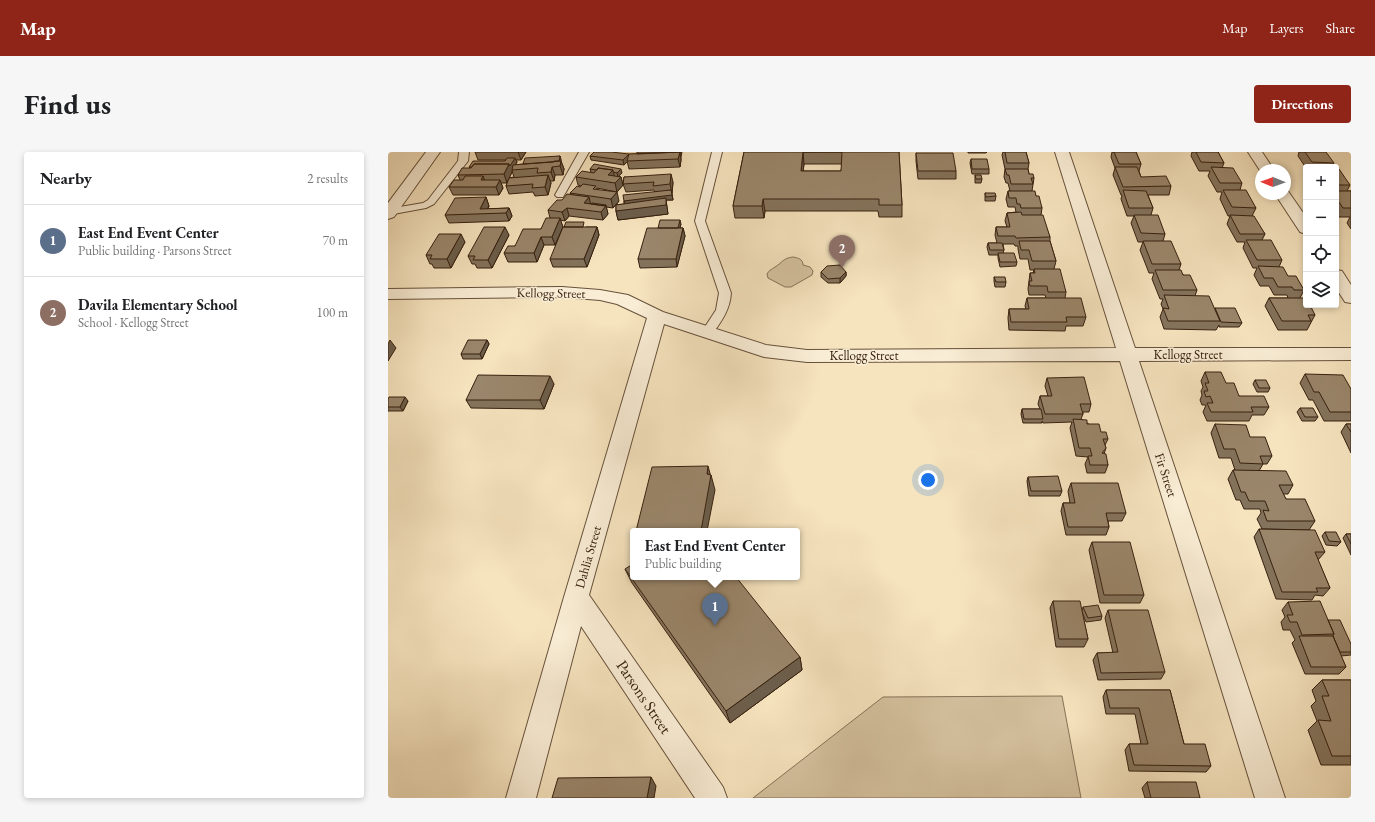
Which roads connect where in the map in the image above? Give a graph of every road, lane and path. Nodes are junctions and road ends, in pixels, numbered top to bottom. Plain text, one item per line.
1 (433, 152) edge
2 (464, 152) edge
3 (584, 152) edge
4 (717, 152) edge
5 (1062, 152) edge
6 (1255, 152) edge
7 (1263, 164) edge
8 (560, 195) dead end
9 (1287, 200) edge
10 (389, 213) edge
11 (1303, 224) edge
12 (1339, 280) edge
13 (388, 294) edge
14 (1351, 298) edge
15 (657, 316) junction
16 (707, 333) junction
17 (1351, 354) edge
18 (1127, 355) junction
19 (576, 597) junction
20 (521, 798) edge
21 (712, 798) edge
22 (1270, 798) edge

1 - 10 street
2 - 10 lane
3 - 8 lane
4 - 16 lane
5 - 18 street, Fir Street
6 - 7 street
9 - 11 street
12 - 14 street
13 - 15 street, Kellogg Street
15 - 16 street, Kellogg Street
15 - 19 street, Dahlia Street
16 - 18 street, Kellogg Street
17 - 18 street, Kellogg Street
18 - 22 street, Fir Street
19 - 20 street, Dahlia Street
19 - 21 street, Parsons Street

